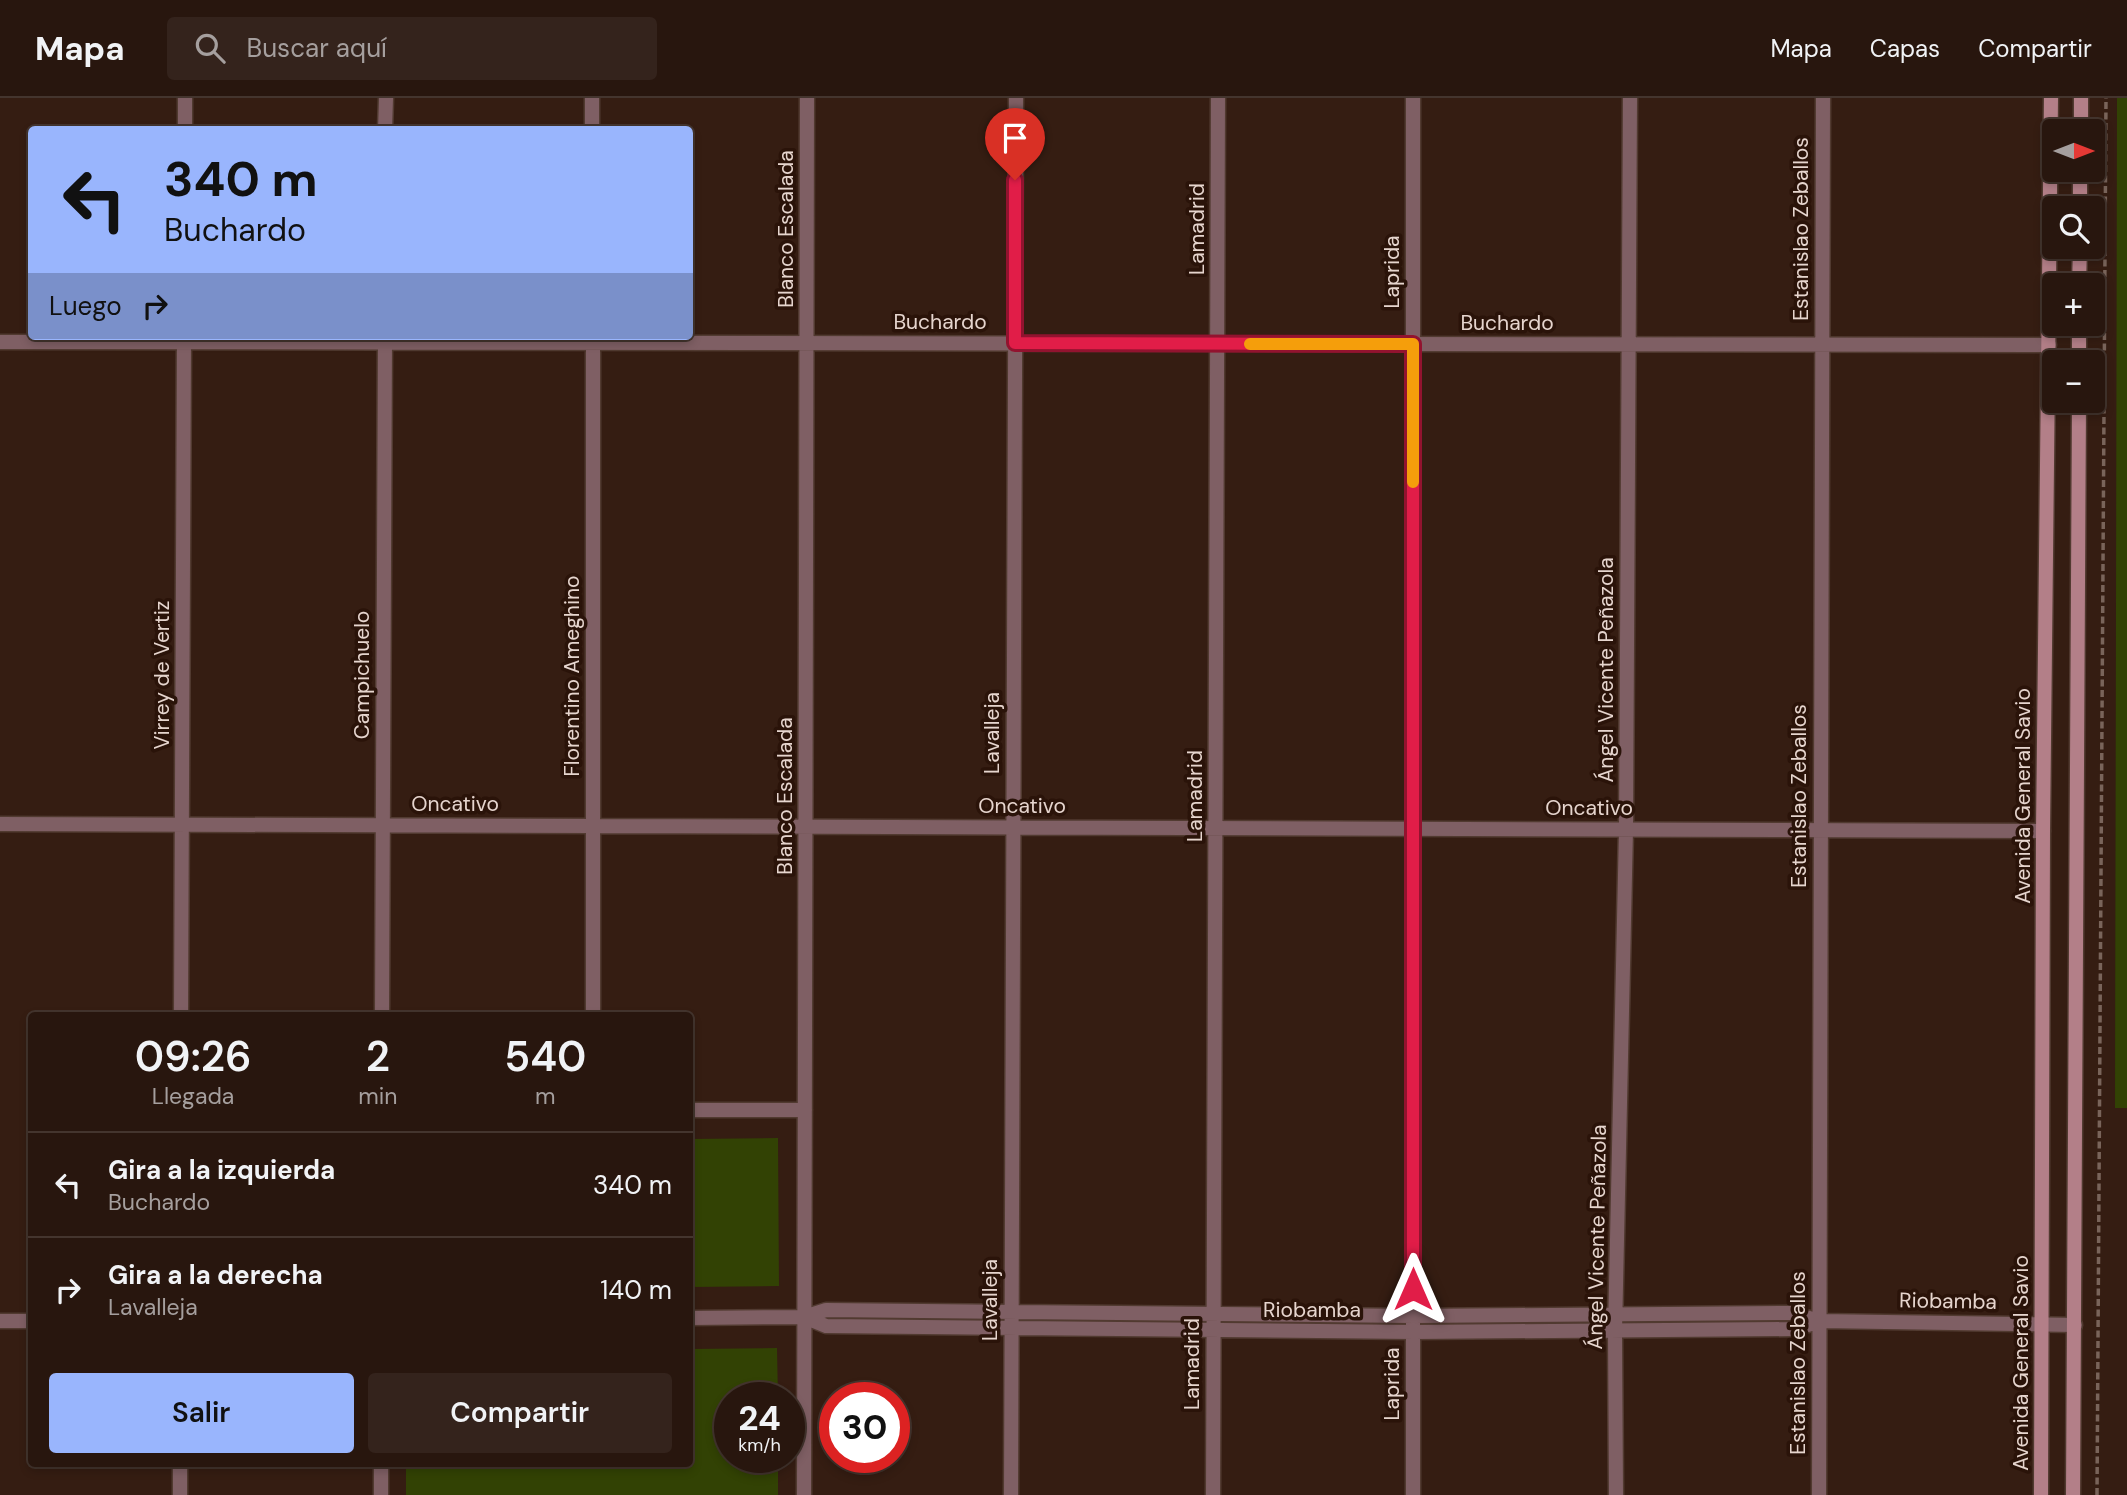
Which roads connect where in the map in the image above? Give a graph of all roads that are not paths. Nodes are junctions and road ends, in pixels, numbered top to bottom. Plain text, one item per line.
1 (185, 98) edge
2 (386, 98) edge
3 (592, 98) edge
4 (807, 98) edge
5 (1016, 98) edge
6 (1218, 98) edge
7 (1413, 98) edge
8 (1630, 98) edge
9 (1823, 98) edge
10 (2051, 98) edge
11 (2081, 98) edge
12 (2081, 119) edge
13 (184, 126) edge
14 (386, 126) edge
15 (592, 126) edge
16 (123, 340) edge
17 (184, 340) edge
18 (385, 340) edge
19 (593, 340) edge
20 (646, 340) edge
21 (0, 342) edge
22 (807, 343) junction
23 (1015, 343) junction
24 (1217, 344) junction
25 (1413, 344) junction
26 (1629, 344) junction
27 (1822, 345) junction
28 (2049, 345) junction
29 (2079, 413) edge
30 (0, 824) edge
31 (182, 824) junction
32 (383, 825) junction
33 (594, 826) junction
34 (806, 827) junction
35 (1013, 827) junction
36 (1216, 828) junction
37 (1413, 829) junction
38 (1626, 830) junction
39 (1820, 830) junction
40 (2043, 831) junction
41 (181, 1012) edge
42 (382, 1012) edge
43 (593, 1012) edge
44 (693, 1110) edge
45 (805, 1110) junction
46 (1011, 1313) junction
47 (1212, 1314) junction
48 (1616, 1314) junction
49 (1414, 1315) junction
50 (804, 1317) junction
51 (693, 1318) edge
52 (0, 1321) edge
53 (28, 1321) edge
54 (1820, 1321) junction
55 (2043, 1323) junction
56 (2075, 1325) junction
57 (1011, 1330) junction
58 (1212, 1331) junction
59 (1615, 1331) junction
60 (1414, 1332) junction
61 (180, 1467) edge
62 (381, 1467) edge
63 (180, 1495) edge
64 (381, 1495) edge
65 (804, 1495) edge
66 (1011, 1495) edge
67 (1213, 1495) edge
68 (1413, 1495) edge
69 (1616, 1495) edge
70 (1819, 1495) edge
71 (2041, 1495) edge
72 (2073, 1495) edge

1 - 13 street
2 - 14 street
3 - 15 street
4 - 22 street, Blanco Escalada
5 - 23 street, Lavalleja
6 - 24 street, Lamadrid
7 - 25 street, Laprida
8 - 26 street, Ángel Vicente Peñazola
9 - 27 street, Estanislao Zeballos
10 - 28 main road, Avenida General Savio
11 - 12 main road
16 - 21 street, Buchardo
17 - 31 street, Virrey de Vertiz
18 - 32 street, Campichuelo
19 - 33 street, Florentino Ameghino
20 - 22 street, Buchardo
22 - 23 street, Buchardo
22 - 34 street, Blanco Escalada
23 - 24 street, Buchardo
23 - 35 street, Lavalleja
24 - 25 street, Buchardo
24 - 36 street, Lamadrid
25 - 26 street, Buchardo
25 - 37 street, Laprida
26 - 27 street, Buchardo
26 - 38 street, Ángel Vicente Peñazola
27 - 28 street, Buchardo
27 - 39 street, Estanislao Zeballos
28 - 40 main road, Avenida General Savio
29 - 56 main road
30 - 31 street, Oncativo
31 - 32 street, Oncativo
31 - 41 street, Virrey de Vertiz
32 - 33 street, Oncativo
32 - 42 street, Campichuelo
33 - 34 street, Oncativo
33 - 43 street, Florentino Ameghino
34 - 35 street, Oncativo
34 - 45 street, Blanco Escalada
35 - 36 street, Oncativo
35 - 46 street, Lavalleja
36 - 37 street, Oncativo
36 - 47 street, Lamadrid
37 - 38 street, Oncativo
37 - 49 street, Laprida
38 - 39 street, Oncativo
38 - 48 street, Ángel Vicente Peñazola
39 - 40 street, Oncativo
39 - 54 street, Estanislao Zeballos
40 - 55 main road, Avenida General Savio
44 - 45 street
45 - 50 street, Blanco Escalada
46 - 47 street, Riobamba
46 - 50 street, Riobamba
46 - 57 street, Lavalleja
47 - 49 street, Riobamba
47 - 58 street, Lamadrid
48 - 49 street, Riobamba
48 - 54 street, Riobamba
48 - 59 street, Ángel Vicente Peñazola
49 - 60 street, Laprida
50 - 51 street, Riobamba
50 - 57 street, Riobamba
50 - 65 street, Blanco Escalada
52 - 53 street
54 - 55 street, Riobamba
54 - 59 street, Riobamba
54 - 70 street, Estanislao Zeballos
55 - 56 street, Riobamba
55 - 71 main road, Avenida General Savio
56 - 72 main road
57 - 58 street, Riobamba
57 - 66 street, Lavalleja
58 - 60 street, Riobamba
58 - 67 street, Lamadrid
59 - 60 street, Riobamba
59 - 69 street, Ángel Vicente Peñazola
60 - 68 street, Laprida
61 - 63 street
62 - 64 street

